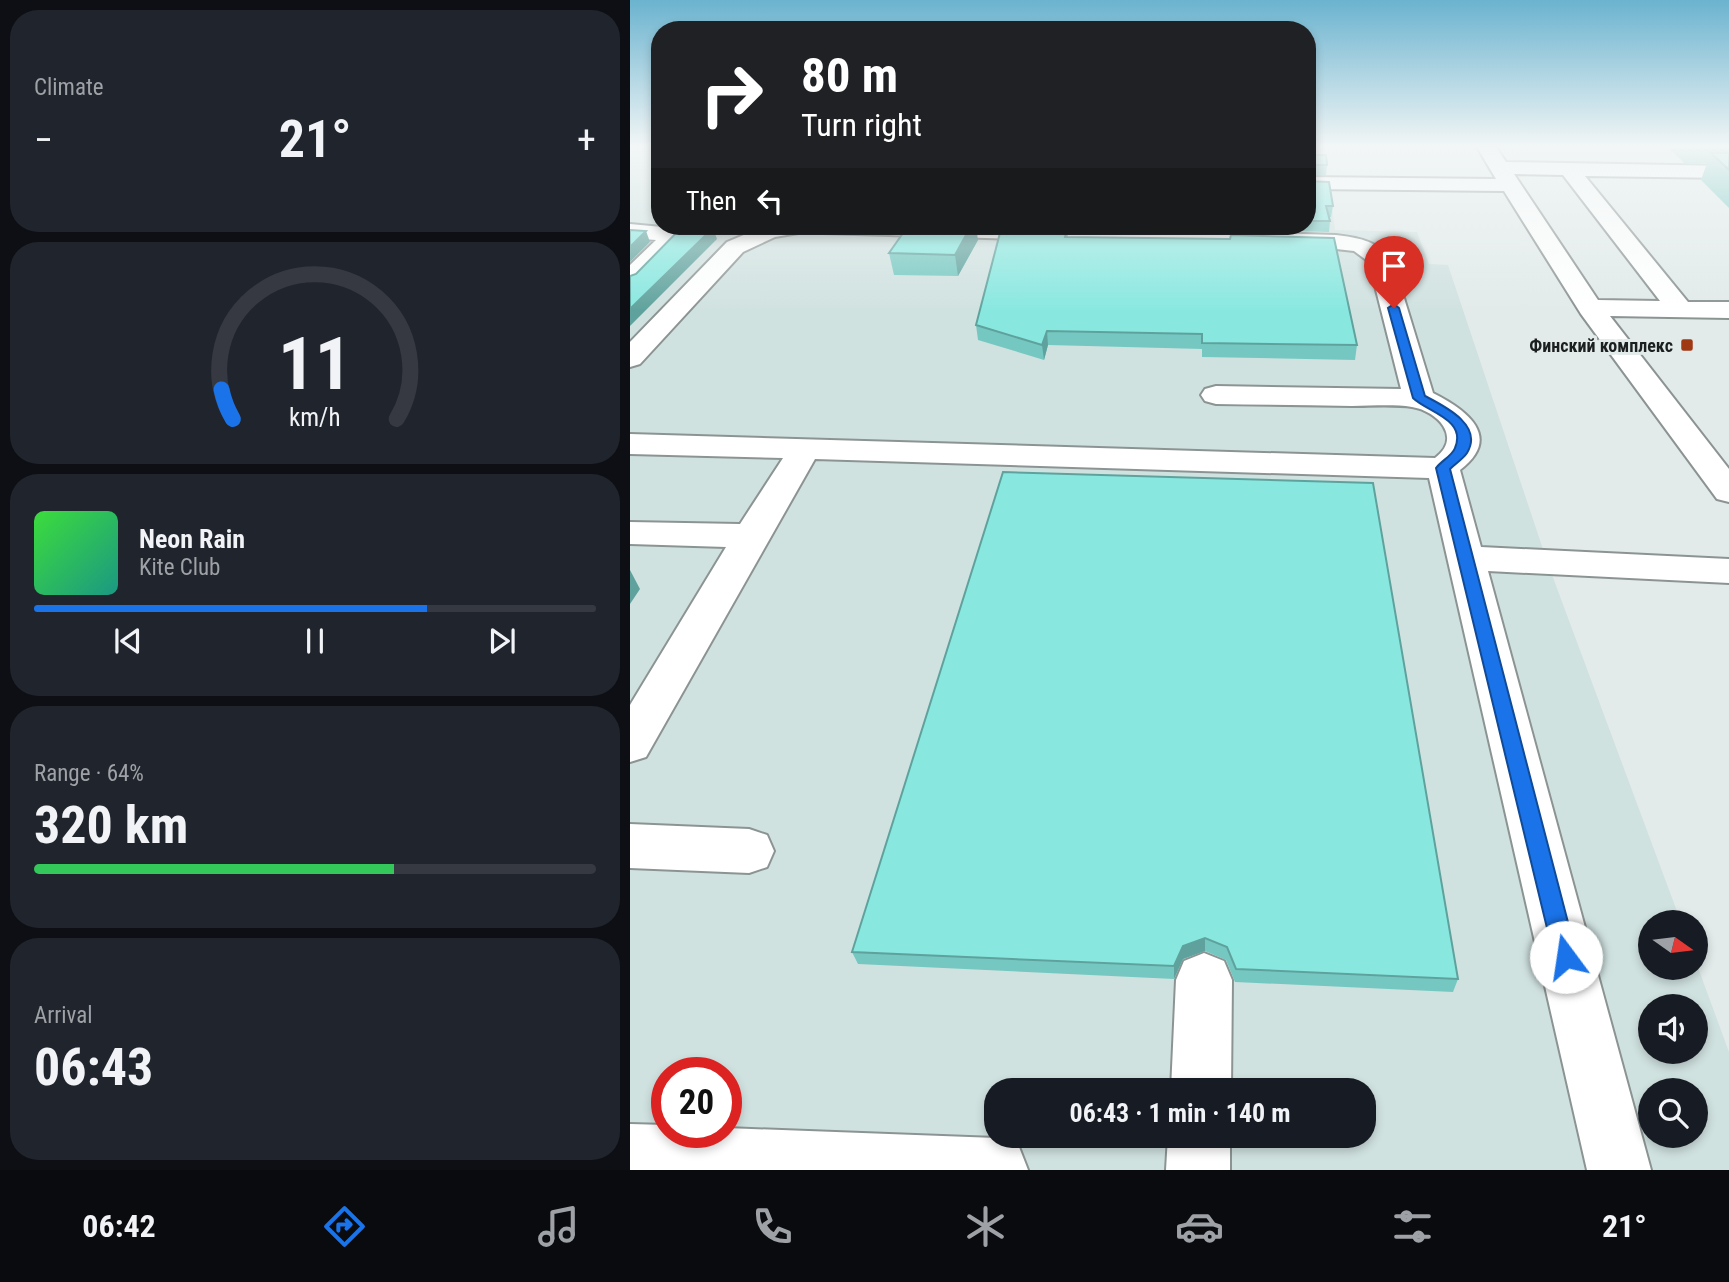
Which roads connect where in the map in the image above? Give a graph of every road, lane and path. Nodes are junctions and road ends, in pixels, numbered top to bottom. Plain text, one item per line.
1 (1521, 202) edge
2 (1595, 202) edge
3 (630, 231) edge
4 (651, 232) edge
5 (675, 235) edge
6 (756, 235) edge
7 (1122, 235) edge
8 (630, 279) edge
9 (1590, 308) junction
10 (1680, 309) junction
11 (1729, 310) edge
12 (630, 358) edge
13 (1216, 394) dead end
14 (1419, 398) junction
15 (630, 444) edge
16 (805, 449) junction
17 (1443, 468) junction
18 (1729, 492) edge
19 (630, 533) edge
20 (751, 536) junction
21 (1465, 558) junction
22 (1729, 571) edge
23 (630, 744) edge
24 (630, 846) edge
25 (749, 850) dead end
26 (1204, 980) dead end
27 (1201, 1078) edge
28 (1199, 1148) edge
29 (630, 1156) edge
30 (996, 1170) edge
31 (1198, 1170) edge
32 (1619, 1170) edge

1 - 9 street
2 - 10 street
3 - 4 street
5 - 8 street
6 - 12 street
7 - 14 street
9 - 10 street
9 - 18 street
10 - 11 street
13 - 14 street
14 - 17 street
15 - 16 street
16 - 17 street
16 - 20 street
17 - 21 street
19 - 20 street
20 - 23 street
21 - 22 street
21 - 32 street
24 - 25 street
26 - 27 street
28 - 31 street
29 - 30 street

